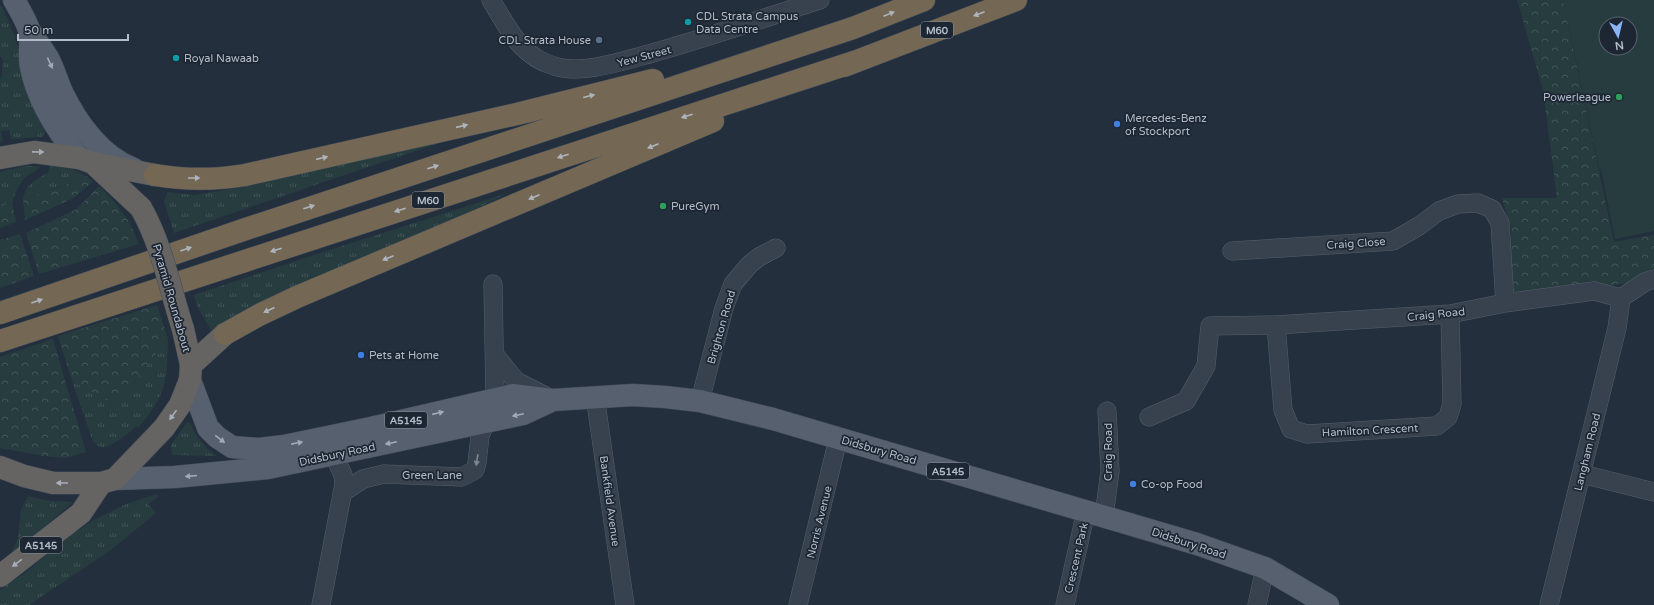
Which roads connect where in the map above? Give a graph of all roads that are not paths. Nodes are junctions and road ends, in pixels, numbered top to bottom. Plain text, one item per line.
1 (491, 0) edge
2 (820, 0) edge
3 (924, 0) edge
4 (1016, 0) edge
5 (22, 10) edge
6 (854, 28) junction
7 (857, 61) junction
8 (0, 158) edge
9 (86, 160) junction
10 (149, 174) junction
11 (776, 248) dead end
12 (1232, 251) dead end
13 (1654, 278) edge
14 (493, 284) dead end
15 (1621, 298) junction
16 (1505, 303) junction
17 (0, 313) edge
18 (1450, 314) junction
19 (1276, 325) junction
20 (0, 341) edge
21 (495, 354) junction
22 (190, 373) junction
23 (595, 396) junction
24 (495, 398) junction
25 (553, 400) junction
26 (700, 401) junction
27 (1107, 411) dead end
28 (1149, 418) dead end
29 (486, 422) junction
30 (838, 439) junction
31 (334, 455) junction
32 (0, 467) edge
33 (1582, 474) junction
34 (108, 481) junction
35 (1654, 492) edge
36 (342, 493) junction
37 (1095, 513) junction
38 (1264, 568) junction
39 (0, 576) edge
40 (321, 605) edge
41 (625, 605) edge
42 (798, 605) edge
43 (1065, 605) edge
44 (1257, 605) edge
45 (1328, 605) edge
46 (1549, 605) edge

1 - 2 street, Yew Street
6 -> 3 highway
4 -> 7 highway, M60
5 - 9 main road
5 -> 10 main road
10 -> 6 highway
17 -> 6 highway
7 -> 20 highway, M60
7 -> 22 highway, M60
8 -> 9 highway
9 - 10 highway
9 - 22 highway, Pyramid Roundabout, bridge
11 - 26 street, Brighton Road
12 - 16 street, Craig Close
13 - 15 street
14 - 21 street
15 - 16 street, Craig Road
15 - 33 street, Langham Road
16 - 18 street, Craig Road
18 - 19 street, Craig Road
18 - 19 street, Hamilton Crescent
19 - 28 street, Craig Road
21 - 24 street
21 - 25 street
22 -> 24 main road, Didsbury Road / A5145
22 -> 34 highway
23 - 25 main road, Didsbury Road / A5145
23 - 26 main road, Didsbury Road / A5145
23 - 41 street, Bankfield Avenue
24 - 25 main road, Didsbury Road / A5145
24 - 29 street, Green Lane
25 -> 29 main road, Didsbury Road / A5145
26 - 30 main road, Didsbury Road / A5145
27 - 37 street, Craig Road
29 -> 31 main road, Didsbury Road / A5145
29 -> 36 street, Green Lane
30 - 37 main road, Didsbury Road / A5145
30 - 42 street, Norris Avenue
31 -> 34 main road, Didsbury Road / A5145
31 - 36 street
34 -> 32 highway
33 - 35 street
33 - 46 street, Langham Road
34 -> 39 highway, A5145
36 - 40 street
37 - 38 main road, Didsbury Road / A5145
37 - 43 street, Crescent Park
38 - 44 street
38 - 45 main road, Didsbury Road / A5145

